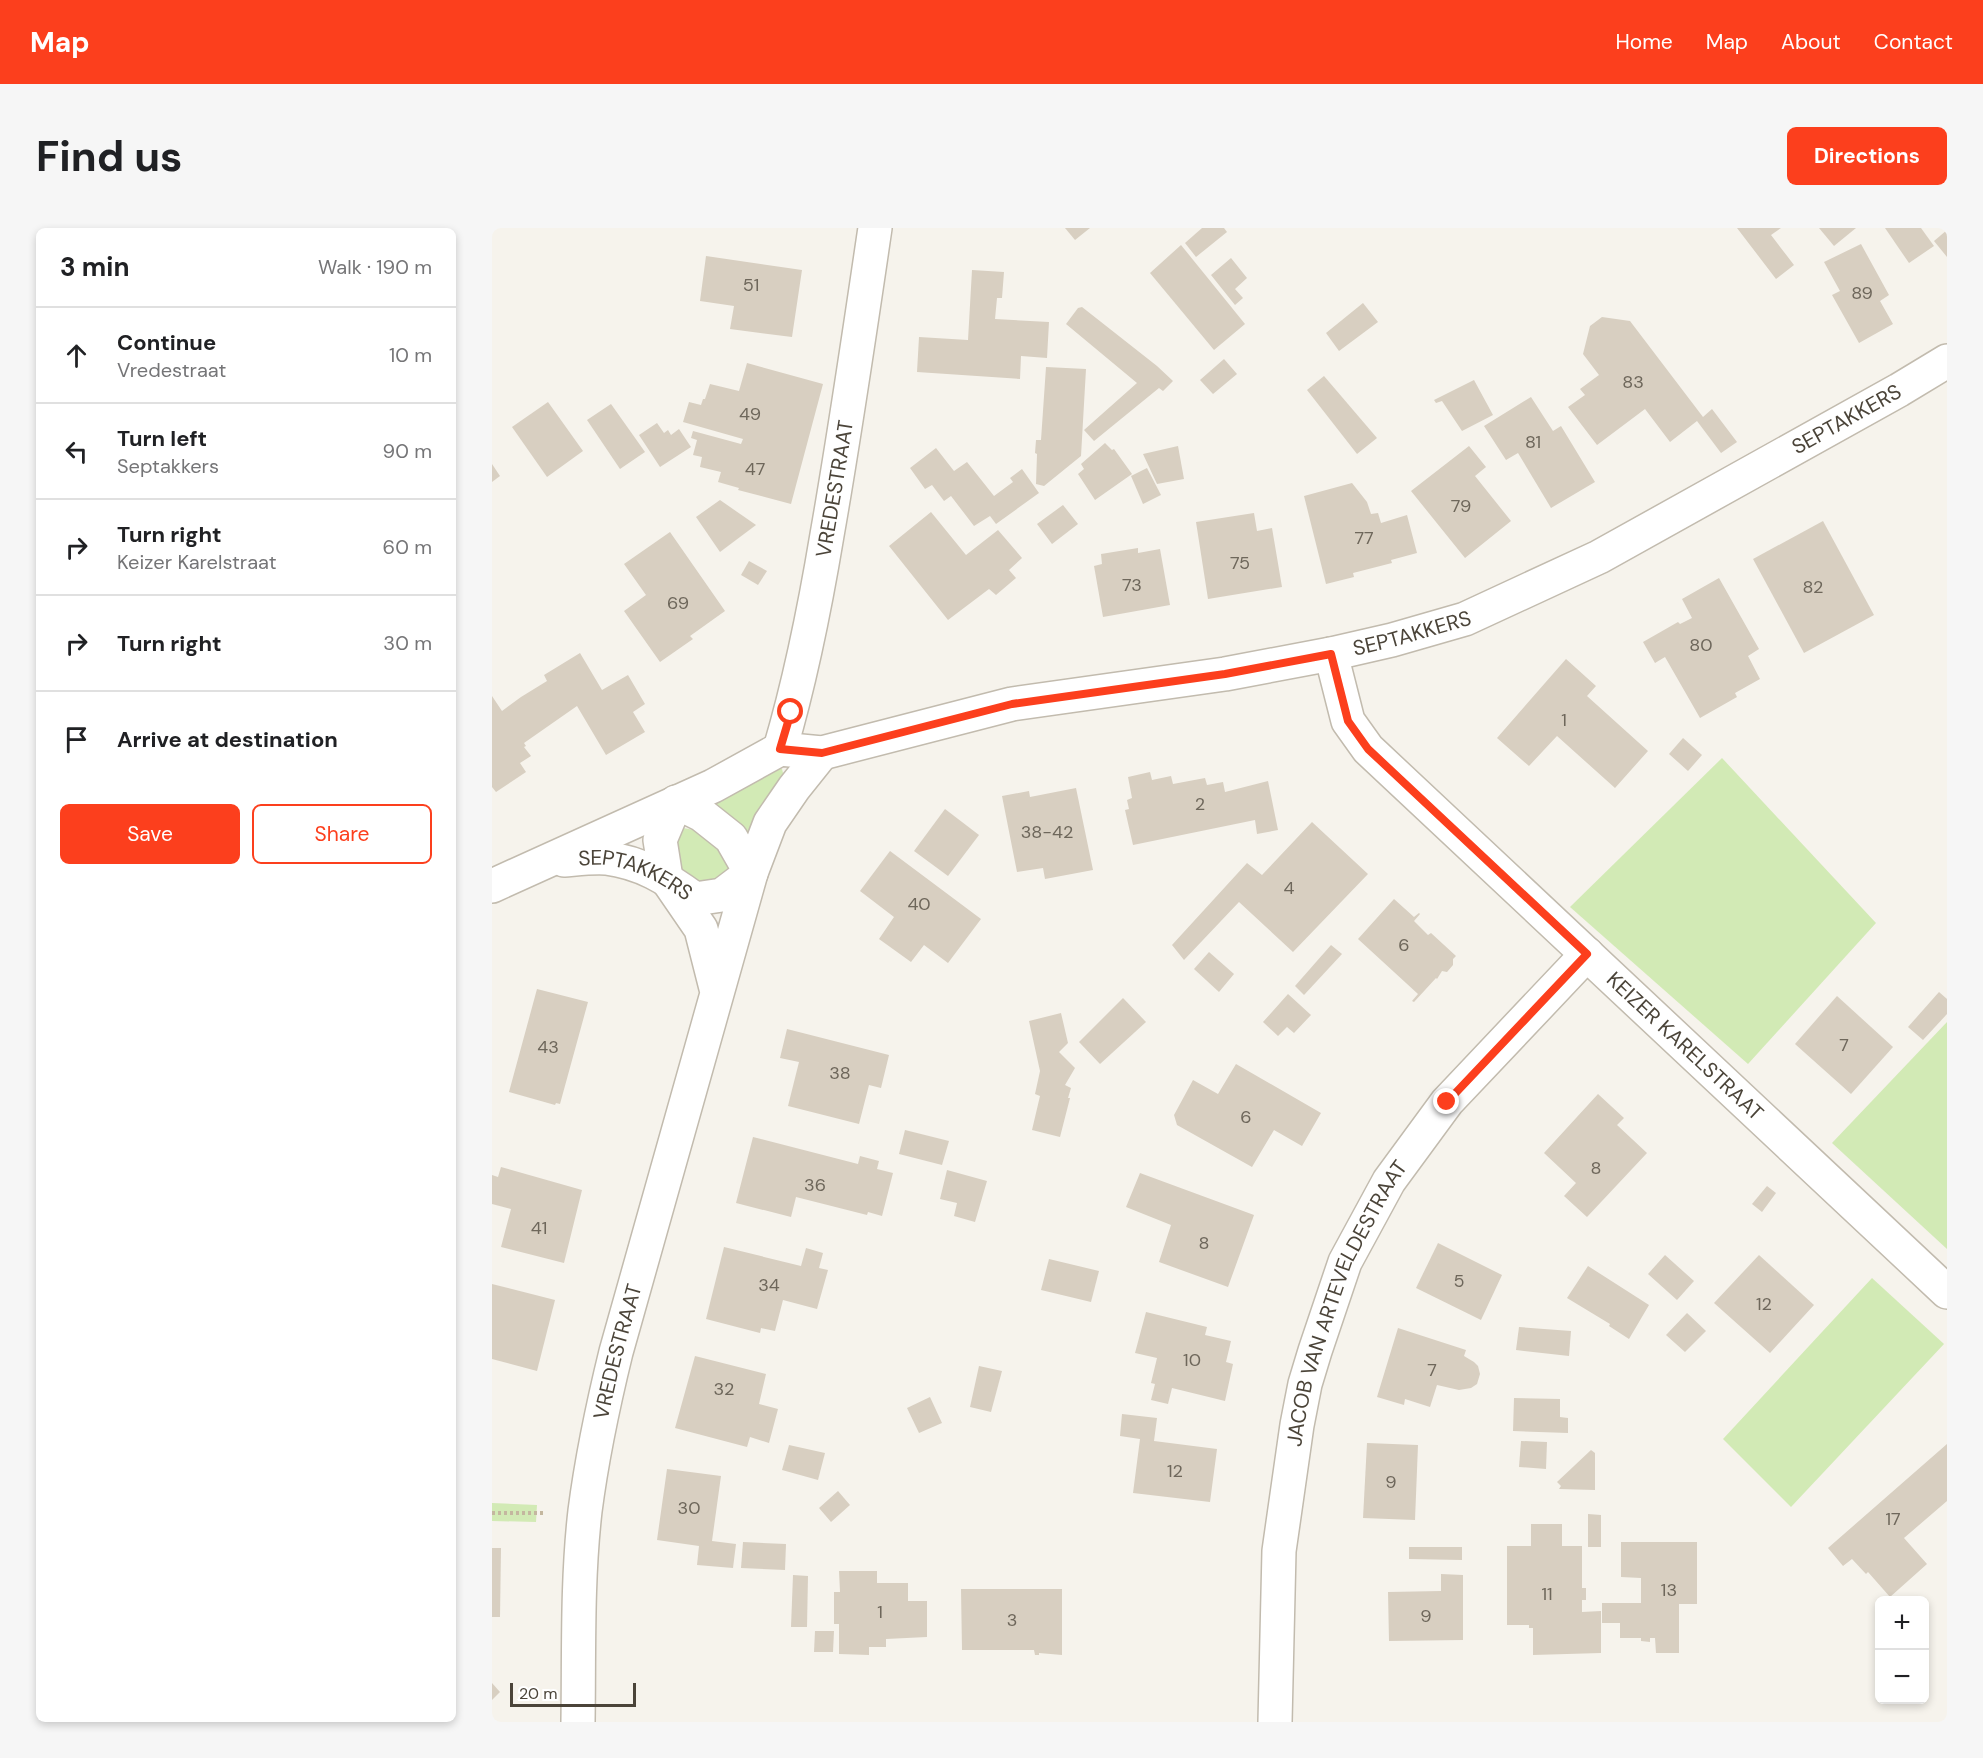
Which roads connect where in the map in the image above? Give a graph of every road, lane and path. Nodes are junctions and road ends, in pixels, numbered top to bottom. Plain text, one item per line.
1 (875, 228) edge
2 (1947, 361) edge
3 (1331, 654) junction
4 (780, 749) junction
5 (822, 753) junction
6 (676, 802) junction
7 (547, 861) junction
8 (751, 873) junction
9 (666, 878) junction
10 (492, 886) edge
11 (1587, 954) junction
12 (717, 992) junction
13 (1947, 1292) edge
14 (585, 1512) junction
15 (492, 1513) edge
16 (578, 1722) edge
17 (1275, 1722) edge

1 - 4 street, VREDESTRAAT
2 - 3 street, SEPTAKKERS
3 - 5 street, SEPTAKKERS
3 - 11 street, KEIZER KARELSTRAAT
4 - 5 street, SEPTAKKERS
4 - 6 street, SEPTAKKERS
5 - 8 street
6 - 7 street, SEPTAKKERS
6 - 8 street
6 - 9 street, VREDESTRAAT
7 - 9 street, SEPTAKKERS
7 - 10 street, SEPTAKKERS
8 - 9 street, SEPTAKKERS
8 - 12 street, VREDESTRAAT
9 - 12 street, VREDESTRAAT
11 - 13 street, KEIZER KARELSTRAAT
11 - 17 street, JACOB VAN ARTEVELDESTRAAT
12 - 14 street, VREDESTRAAT
14 - 15 path
14 - 16 street, VREDESTRAAT

